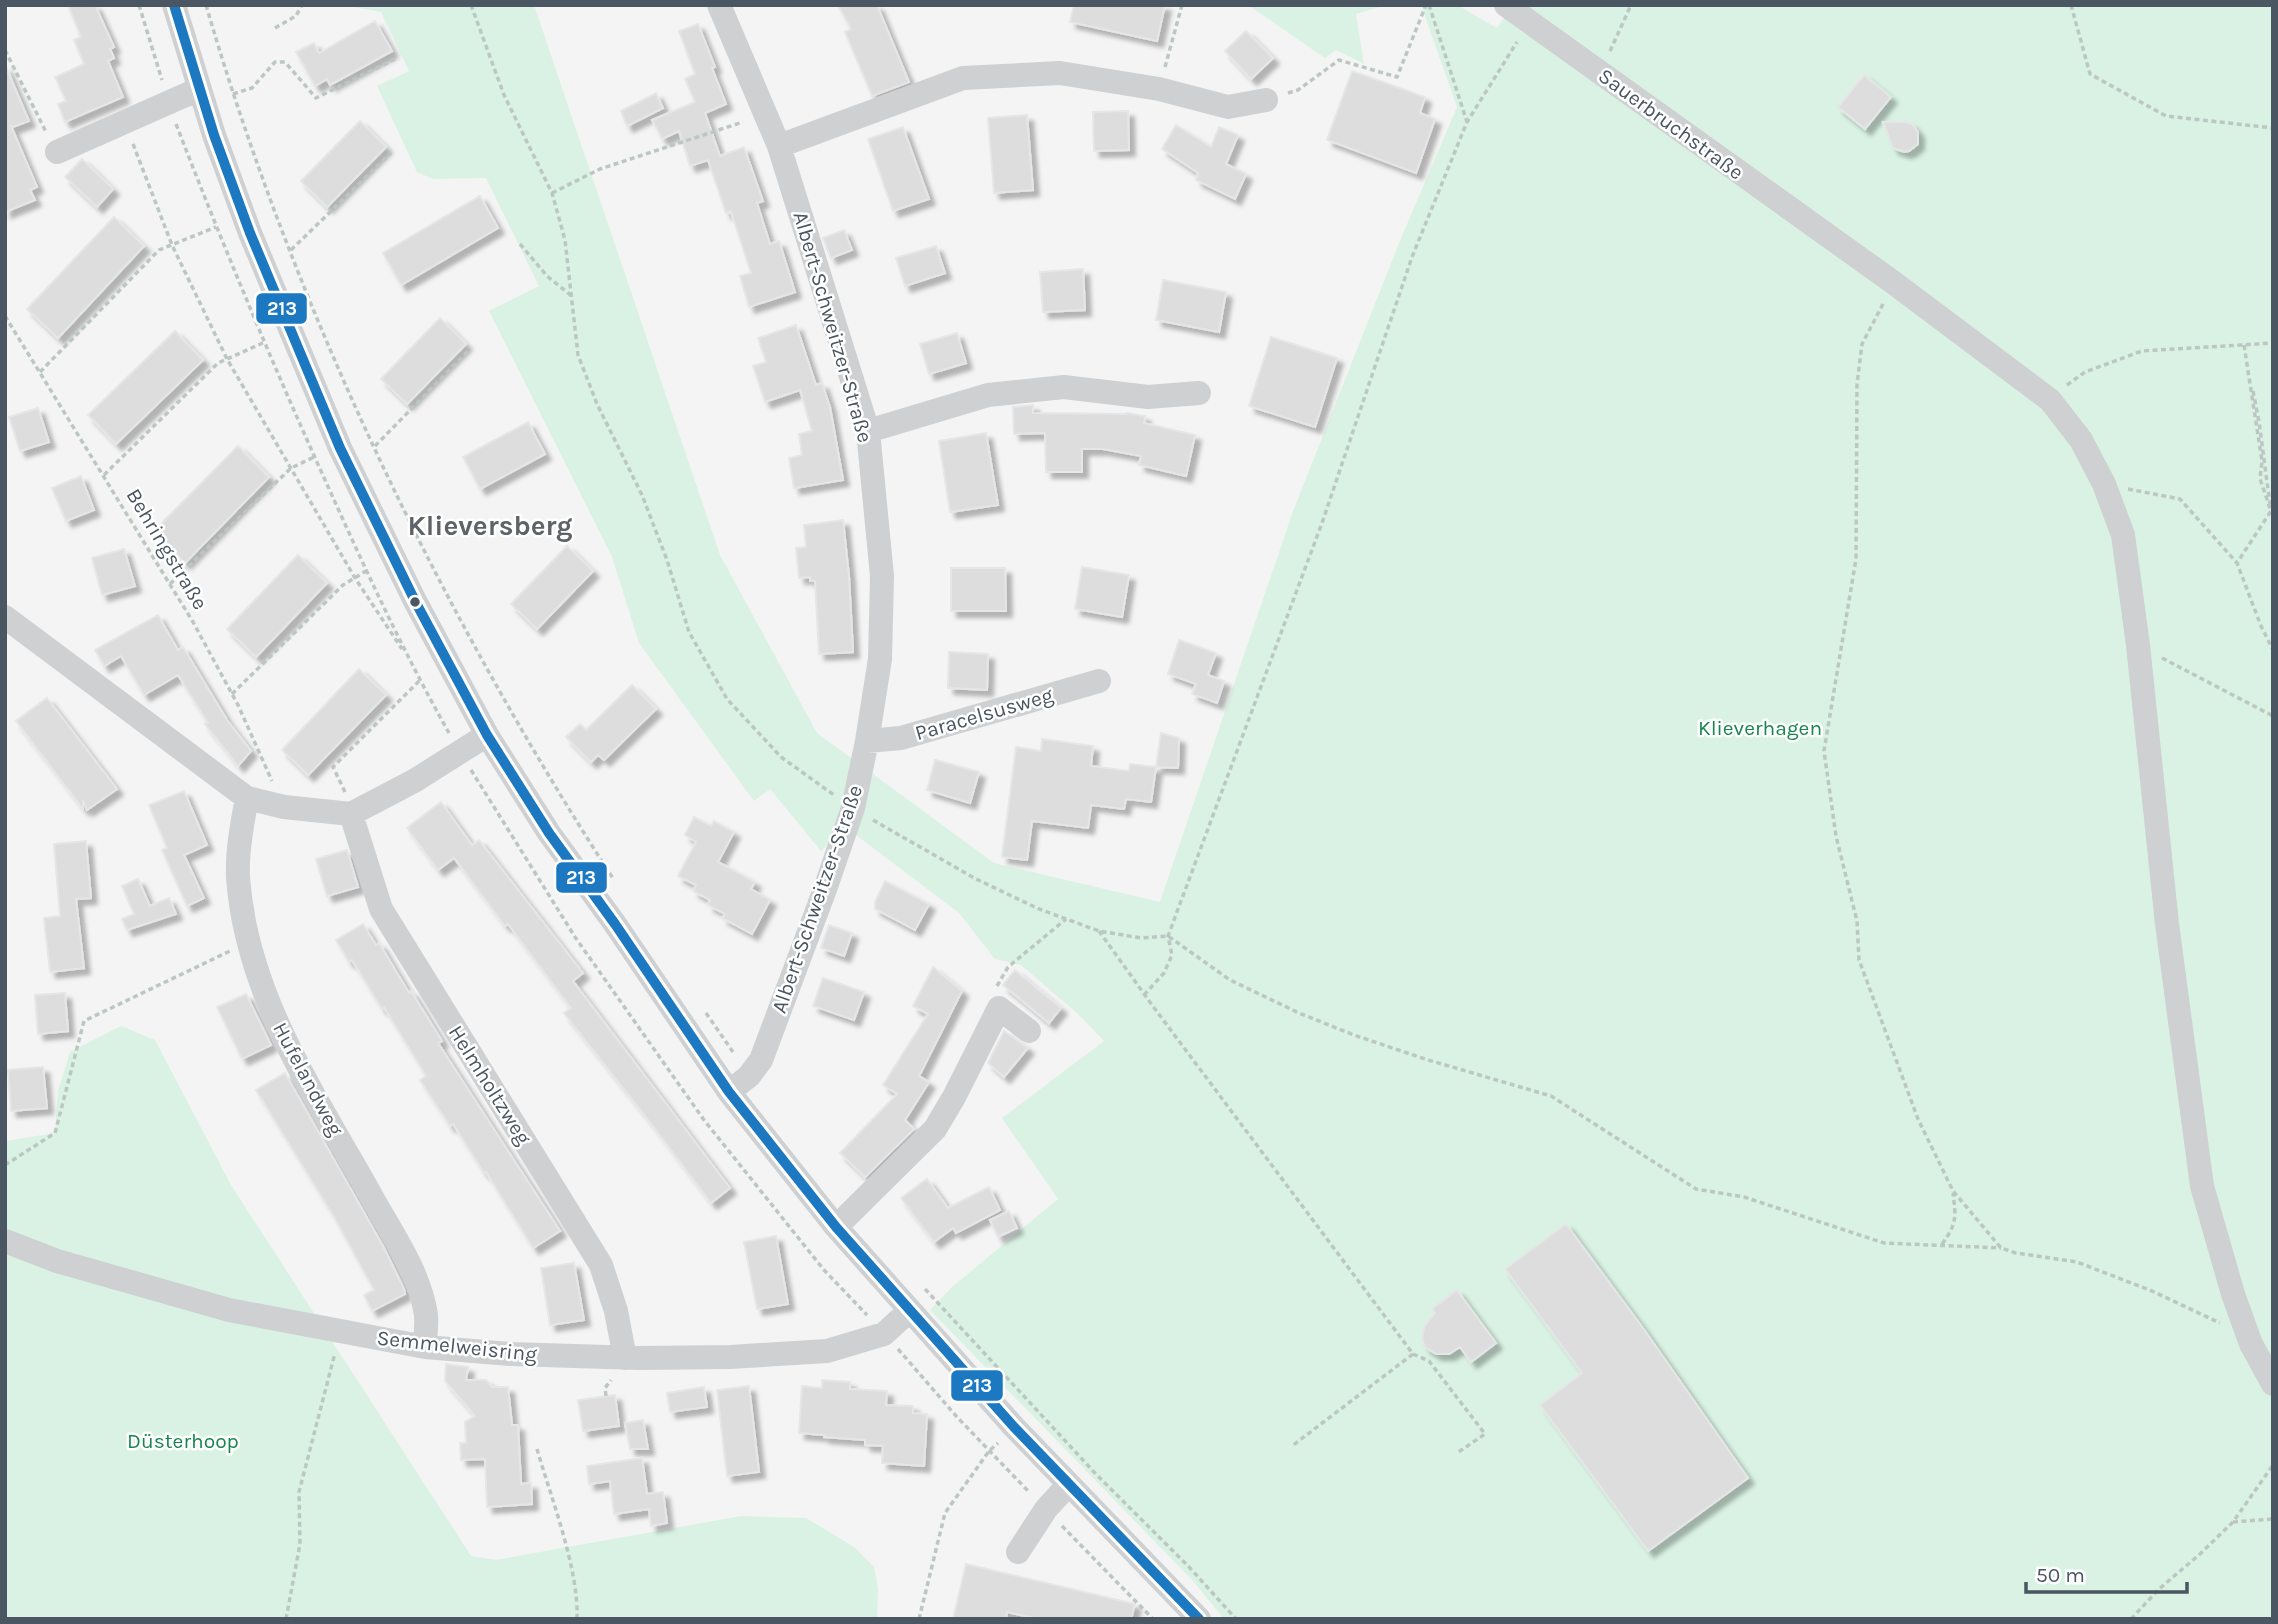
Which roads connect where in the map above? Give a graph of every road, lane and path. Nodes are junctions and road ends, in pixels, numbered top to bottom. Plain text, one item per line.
1 (174, 5) edge
2 (206, 5) edge
3 (302, 5) edge
4 (471, 5) edge
5 (719, 5) edge
6 (1182, 5) edge
7 (1428, 5) edge
8 (1506, 5) edge
9 (1631, 5) edge
10 (2071, 5) edge
11 (1531, 23) junction
12 (275, 28) dead end
13 (5, 50) edge
14 (395, 60) dead end
15 (1600, 72) junction
16 (199, 89) junction
17 (1159, 89) junction
18 (233, 94) junction
19 (1266, 100) joint
20 (766, 114) junction
21 (125, 122) junction
22 (1467, 122) junction
23 (2273, 128) edge
24 (779, 146) junction
25 (57, 152) joint
26 (391, 153) dead end
27 (552, 193) junction
28 (216, 227) dead end
29 (520, 244) dead end
30 (172, 245) junction
31 (291, 250) junction
32 (1894, 284) junction
33 (573, 297) junction
34 (5, 316) edge
35 (265, 342) dead end
36 (2273, 342) edge
37 (2244, 345) junction
38 (470, 349) dead end
39 (227, 359) junction
40 (40, 372) junction
41 (1199, 393) dead end
42 (2050, 400) junction
43 (868, 430) junction
44 (375, 446) junction
45 (314, 457) dead end
46 (291, 468) junction
47 (104, 475) junction
48 (2104, 484) junction
49 (2272, 511) edge
50 (2237, 563) junction
51 (366, 571) dead end
52 (355, 578) junction
53 (170, 584) junction
54 (5, 617) edge
55 (2138, 645) junction
56 (2273, 650) edge
57 (414, 668) dead end
58 (420, 680) dead end
59 (1099, 681) dead end
60 (232, 694) junction
61 (2273, 716) edge
62 (487, 735) junction
63 (867, 741) junction
64 (342, 784) dead end
65 (247, 798) junction
66 (284, 807) junction
67 (853, 808) junction
68 (351, 814) junction
69 (615, 881) dead end
70 (1066, 919) junction
71 (1099, 931) junction
72 (1168, 936) junction
73 (248, 943) junction
74 (1144, 995) junction
75 (999, 1008) junction
76 (704, 1011) dead end
77 (1029, 1031) dead end
78 (750, 1076) junction
79 (729, 1092) junction
80 (5, 1165) edge
81 (1953, 1191) junction
82 (836, 1227) junction
83 (5, 1241) edge
84 (1941, 1245) junction
85 (2001, 1248) junction
86 (923, 1287) dead end
87 (909, 1310) junction
88 (340, 1331) junction
89 (2251, 1344) junction
90 (425, 1347) junction
91 (1413, 1354) junction
92 (625, 1358) junction
93 (2273, 1384) edge
94 (1014, 1427) junction
95 (1292, 1446) dead end
96 (537, 1449) dead end
97 (1457, 1454) dead end
98 (2273, 1465) edge
99 (1068, 1485) junction
100 (2273, 1519) edge
101 (2233, 1522) junction
102 (1018, 1552) dead end
103 (286, 1619) edge
104 (577, 1619) edge
105 (919, 1619) edge
106 (1199, 1619) edge
107 (1236, 1619) edge
108 (2131, 1619) edge

1 - 16 street
2 - 18 path
3 - 12 path
4 - 27 path
5 - 20 street, Albert-Schweitzer-Straße
6 - 17 path
7 - 19 path
7 - 22 path
8 - 11 street, Sauerbruchstraße
9 - 15 path
10 - 23 path
11 - 15 street, Sauerbruchstraße
11 - 22 path
13 - 25 path
14 - 18 path
15 - 32 street, Sauerbruchstraße
16 - 21 street
16 - 62 street
17 - 19 street
17 - 24 street
18 - 31 path
20 - 24 street, Albert-Schweitzer-Straße
20 - 27 path
21 - 25 street
21 - 30 path
22 - 72 path
24 - 43 street, Albert-Schweitzer-Straße
26 - 31 path
27 - 33 path
28 - 30 path
29 - 33 path
30 - 39 path
30 - 40 path
31 - 44 path
32 - 42 street, Sauerbruchstraße
32 - 81 path
33 - 67 path
34 - 40 path, Behringstraße
35 - 39 path
36 - 37 path
37 - 42 path
37 - 49 path
38 - 44 path
39 - 46 path
39 - 47 path
40 - 47 path, Behringstraße
41 - 43 street
42 - 48 street, Sauerbruchstraße
43 - 63 street, Albert-Schweitzer-Straße
44 - 69 path
45 - 46 path
46 - 52 path
46 - 53 path
47 - 53 path, Behringstraße
48 - 50 path
48 - 55 street, Sauerbruchstraße
49 - 50 path
50 - 56 path
51 - 52 path
52 - 57 path
52 - 60 path
53 - 60 path, Behringstraße
54 - 65 street
55 - 61 path
55 - 89 street, Sauerbruchstraße
58 - 64 path
59 - 63 street, Paracelsusweg
60 - 66 path, Behringstraße
62 - 68 street
62 - 79 street
63 - 67 street, Albert-Schweitzer-Straße
65 - 66 street
65 - 73 street, Hufelandweg
66 - 68 street
67 - 70 path
67 - 78 street, Albert-Schweitzer-Straße
68 - 92 street, Helmholtzweg
70 - 71 path
70 - 75 path
71 - 72 path
71 - 74 path
72 - 74 path
72 - 84 path
73 - 80 path
73 - 90 street, Hufelandweg
74 - 91 path
75 - 77 street
75 - 82 street
76 - 78 path
78 - 79 street, Albert-Schweitzer-Straße
79 - 82 street
81 - 84 path
81 - 85 path
82 - 87 street
83 - 88 street, Semmelweisring
84 - 85 path
85 - 89 path
86 - 107 path
87 - 92 street, Semmelweisring
87 - 94 street
88 - 90 street, Semmelweisring
88 - 103 path
89 - 93 street, Sauerbruchstraße
90 - 92 street, Semmelweisring
91 - 95 path
91 - 97 path
94 - 99 street
94 - 105 path
96 - 104 path
98 - 101 path
99 - 102 street
99 - 106 street
100 - 101 path
101 - 108 path

